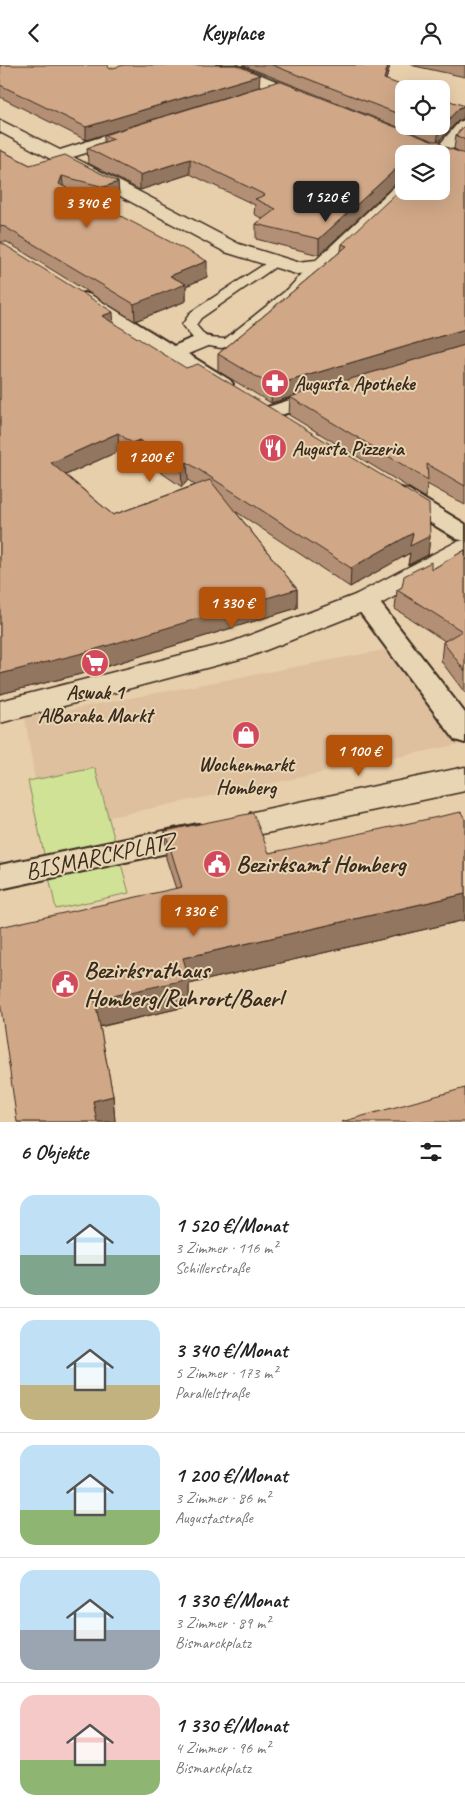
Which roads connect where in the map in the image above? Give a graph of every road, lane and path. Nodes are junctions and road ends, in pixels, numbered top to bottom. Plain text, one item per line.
1 (224, 65) edge
2 (278, 88) junction
3 (251, 96) edge
4 (323, 106) edge
5 (0, 125) edge
6 (159, 125) edge
7 (465, 125) edge
8 (446, 145) edge
9 (57, 156) junction
10 (450, 157) edge
11 (456, 159) edge
12 (395, 196) edge
13 (274, 262) junction
14 (315, 267) junction
15 (66, 288) edge
16 (203, 341) junction
17 (174, 353) junction
18 (324, 395) edge
19 (252, 403) junction
20 (292, 428) edge
21 (383, 483) edge
22 (465, 534) edge
23 (465, 547) edge
24 (365, 601) junction
25 (0, 712) edge
26 (465, 733) edge
27 (465, 779) edge
28 (240, 827) joint
29 (0, 877) edge

1 - 2 street
2 - 3 street
2 - 4 street
5 - 9 street
6 - 9 street
7 - 8 street
9 - 13 street
10 - 11 street
12 - 14 street
13 - 14 street
13 - 16 lane
14 - 16 lane
15 - 17 street
16 - 17 street
17 - 19 street
18 - 19 street
19 - 20 street
21 - 22 street
23 - 24 street
24 - 25 street
24 - 26 street
27 - 28 street, BISMARCKPLATZ
28 - 29 street, BISMARCKPLATZ

